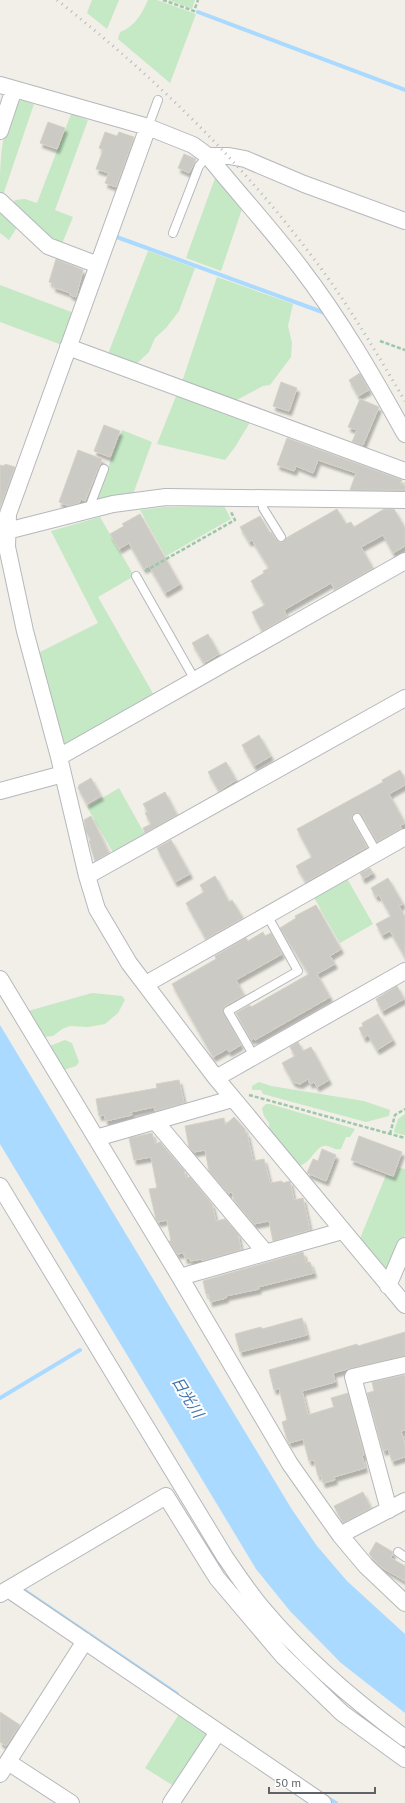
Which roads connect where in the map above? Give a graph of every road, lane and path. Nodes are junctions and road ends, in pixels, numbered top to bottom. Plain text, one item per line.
1 (163, 0) edge
2 (198, 0) edge
3 (7, 87) edge
4 (158, 100) dead end
5 (148, 127) junction
6 (0, 131) edge
7 (208, 156) junction
8 (0, 201) edge
9 (405, 220) edge
10 (173, 233) dead end
11 (98, 265) junction
12 (380, 341) dead end
13 (68, 347) junction
14 (405, 350) edge
15 (405, 434) edge
16 (104, 469) dead end
17 (405, 471) edge
18 (223, 498) junction
19 (262, 498) junction
20 (405, 500) edge
21 (88, 511) junction
22 (2, 528) edge
23 (281, 536) dead end
24 (405, 561) edge
25 (136, 576) joint
26 (195, 680) junction
27 (405, 698) edge
28 (59, 757) junction
29 (63, 774) junction
30 (0, 791) edge
31 (357, 818) dead end
32 (405, 837) edge
33 (377, 853) junction
34 (87, 876) junction
35 (267, 915) junction
36 (403, 976) edge
37 (0, 979) edge
38 (146, 984) junction
39 (254, 1056) junction
40 (224, 1088) junction
41 (405, 1109) edge
42 (155, 1121) junction
43 (390, 1134) junction
44 (96, 1138) junction
45 (405, 1138) edge
46 (2, 1195) edge
47 (342, 1231) junction
48 (405, 1246) edge
49 (265, 1252) junction
50 (180, 1276) junction
51 (388, 1286) junction
52 (405, 1305) edge
53 (405, 1365) edge
54 (405, 1501) edge
55 (389, 1510) junction
56 (340, 1535) junction
57 (4, 1591) edge
58 (405, 1603) edge
59 (85, 1641) junction
60 (218, 1732) junction
61 (405, 1738) edge
62 (405, 1759) edge
63 (4, 1768) edge
64 (71, 1803) edge
65 (171, 1803) edge
66 (323, 1803) edge

1 - 2 path
3 - 5 street
3 - 6 street
4 - 5 lane
5 - 7 street
5 - 11 street
7 - 9 street
7 - 10 lane
7 - 15 street
8 - 11 street
11 - 13 street
12 - 14 path
13 - 17 street
13 - 22 street
16 - 21 lane
18 - 19 street
18 - 21 street
18 - 25 path
19 - 20 street
19 - 23 lane
21 - 22 street
22 - 28 street
24 - 26 street
25 - 26 lane
26 - 28 street
27 - 34 street
28 - 29 street
29 - 30 street
29 - 34 street
31 - 33 lane
32 - 33 street
33 - 35 street
34 - 38 street
35 - 38 street
35 - 39 lane
36 - 39 street
37 - 44 street
38 - 40 street
39 - 40 street
40 - 42 street
40 - 43 path
40 - 47 street
41 - 43 path
42 - 44 street
42 - 49 street
43 - 45 path
44 - 50 street
46 - 61 street
47 - 49 street
47 - 51 street
48 - 51 street
49 - 50 street
50 - 56 street
51 - 52 street
53 - 55 street
54 - 55 street
55 - 56 street
56 - 58 street
57 - 59 street
57 - 62 street
59 - 60 street
59 - 63 street
60 - 65 street
60 - 66 street
63 - 64 street

